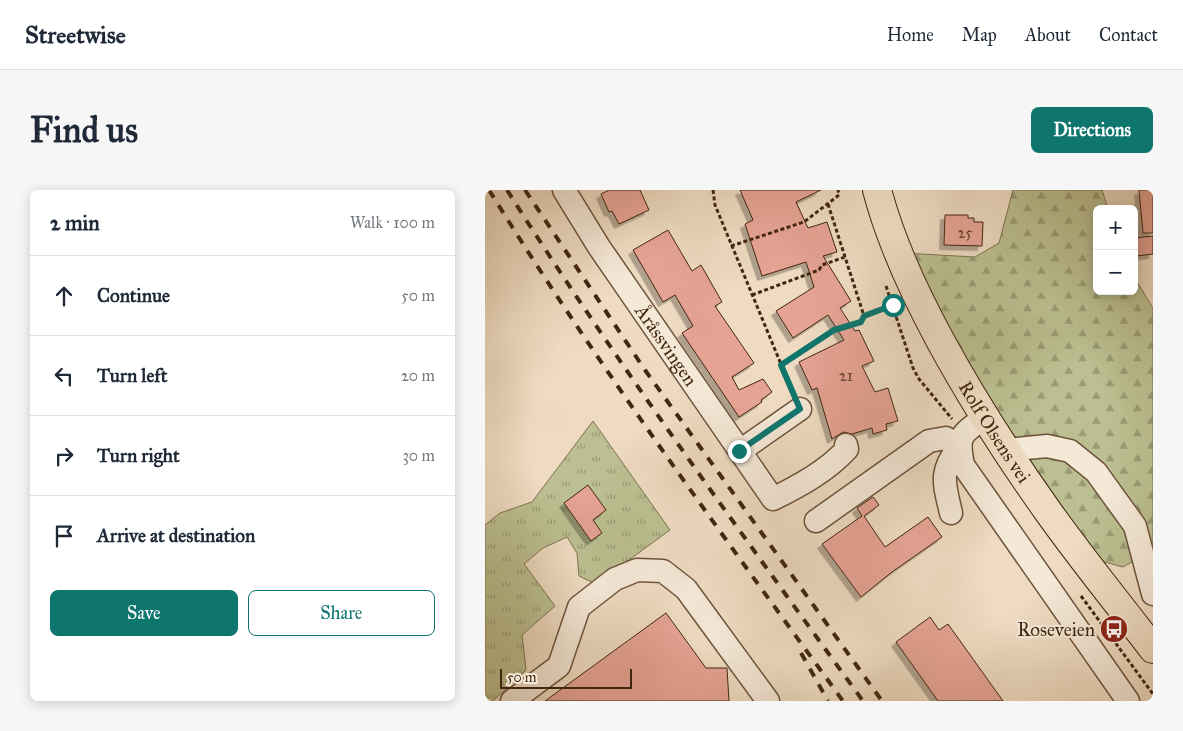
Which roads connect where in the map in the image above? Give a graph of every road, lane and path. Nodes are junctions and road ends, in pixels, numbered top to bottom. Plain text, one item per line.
1 (564, 190) edge
2 (713, 190) edge
3 (838, 190) edge
4 (877, 190) edge
5 (828, 204) junction
6 (731, 246) junction
7 (845, 258) junction
8 (752, 295) junction
9 (893, 305) dead end
10 (864, 316) junction
11 (781, 365) junction
12 (800, 409) joint
13 (985, 417) junction
14 (846, 445) dead end
15 (959, 446) junction
16 (1006, 450) junction
17 (739, 451) junction
18 (951, 513) dead end
19 (816, 521) dead end
20 (1153, 594) edge
21 (1153, 649) edge
22 (512, 701) edge
23 (768, 701) edge
24 (1127, 701) edge

1 - 17 street, Åråssvingen
2 - 6 path
3 - 5 path
4 - 13 main road, Rolf Olsens vei
5 - 6 path
5 - 7 path
6 - 8 path
7 - 8 path
7 - 10 path
8 - 11 path
9 - 10 path
10 - 11 path
11 - 12 path
12 - 17 street
13 - 15 street
13 - 16 main road, Rolf Olsens vei
14 - 17 street, Åråssvingen
15 - 18 street
15 - 19 street
15 - 24 street
16 - 20 street
16 - 21 main road, Rolf Olsens vei
22 - 23 street

